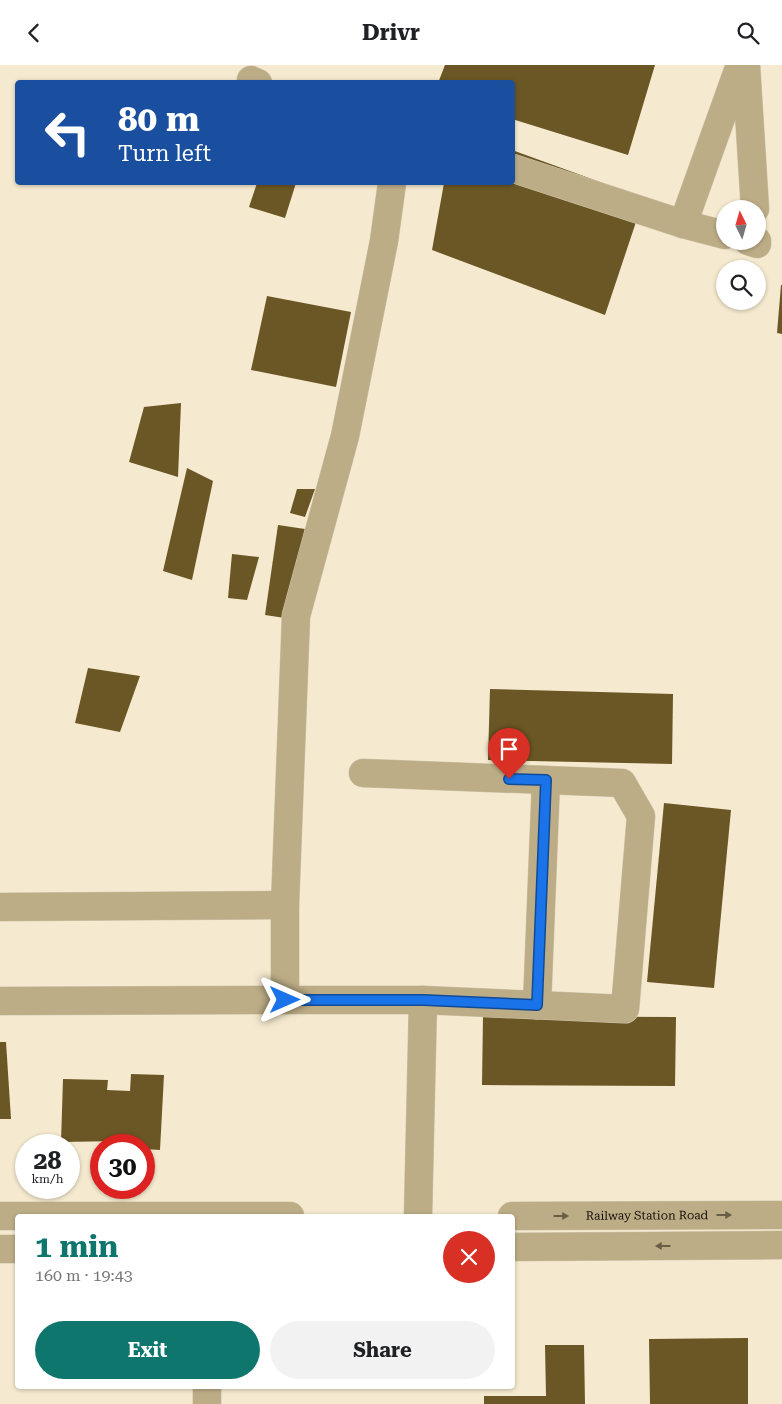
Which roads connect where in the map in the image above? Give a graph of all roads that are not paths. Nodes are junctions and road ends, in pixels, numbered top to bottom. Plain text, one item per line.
1 (740, 65) edge
2 (746, 65) edge
3 (515, 168) edge
4 (392, 185) edge
5 (754, 200) edge
6 (683, 224) junction
7 (716, 233) edge
8 (363, 773) dead end
9 (546, 780) junction
10 (285, 905) junction
11 (0, 907) edge
12 (285, 1000) junction
13 (423, 1000) junction
14 (0, 1001) edge
15 (537, 1005) junction
16 (418, 1214) edge
17 (782, 1215) edge
18 (0, 1216) edge
19 (15, 1216) edge
20 (515, 1216) edge
21 (782, 1245) edge
22 (515, 1247) edge
23 (0, 1249) edge
24 (15, 1249) edge
25 (207, 1389) edge
26 (207, 1404) edge

1 - 6 street
2 - 5 street
3 - 6 street
4 - 10 street
6 - 7 street
8 - 9 street
9 - 15 street
9 - 15 street
10 - 11 street
10 - 12 street
12 - 13 street
12 - 14 street
13 - 15 street
13 - 16 street
20 -> 17 street, Railway Station Road
18 - 19 street
21 -> 22 street
23 - 24 street
25 - 26 street

